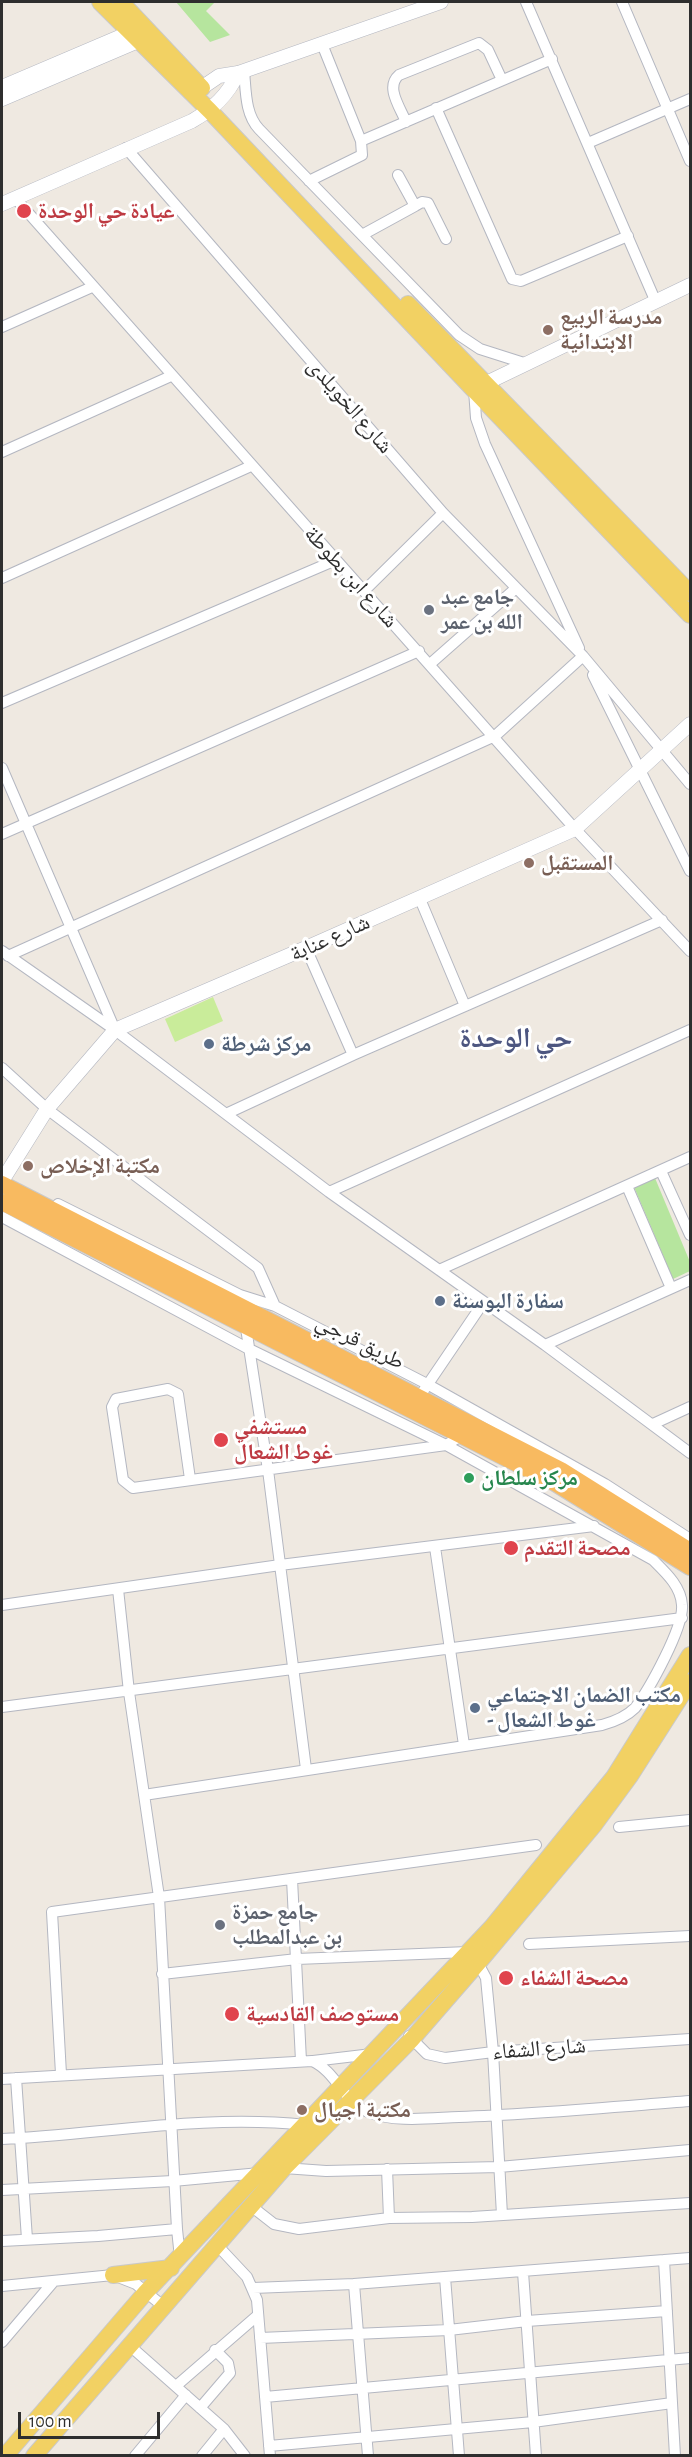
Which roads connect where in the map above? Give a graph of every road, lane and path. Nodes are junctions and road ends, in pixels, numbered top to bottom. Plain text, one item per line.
1 (100, 2) edge
2 (120, 2) edge
3 (441, 2) edge
4 (526, 2) edge
5 (622, 2) edge
6 (134, 37) junction
7 (322, 44) junction
8 (552, 59) junction
9 (241, 72) junction
10 (502, 80) junction
11 (2, 87) edge
12 (197, 91) junction
13 (2, 99) edge
14 (690, 99) edge
15 (213, 107) junction
16 (436, 108) junction
17 (668, 108) junction
18 (406, 122) junction
19 (361, 141) junction
20 (588, 143) junction
21 (126, 148) junction
22 (690, 161) edge
23 (398, 175) dead end
24 (309, 182) junction
25 (16, 199) junction
26 (2, 204) edge
27 (415, 206) junction
28 (362, 235) junction
29 (628, 236) junction
30 (446, 239) dead end
31 (690, 285) edge
32 (92, 287) junction
33 (655, 300) junction
34 (2, 327) edge
35 (524, 363) junction
36 (171, 376) junction
37 (478, 386) junction
38 (2, 452) edge
39 (251, 466) junction
40 (443, 513) junction
41 (336, 560) junction
42 (2, 578) edge
43 (516, 589) junction
44 (364, 591) junction
45 (690, 593) edge
46 (690, 615) edge
47 (418, 651) junction
48 (583, 656) junction
49 (430, 664) junction
50 (2, 703) edge
51 (690, 724) edge
52 (495, 736) junction
53 (661, 751) junction
54 (2, 768) edge
55 (642, 769) junction
56 (690, 784) edge
57 (25, 824) junction
58 (575, 829) junction
59 (2, 834) edge
60 (690, 871) edge
61 (420, 899) junction
62 (662, 920) junction
63 (69, 928) junction
64 (306, 948) junction
65 (690, 951) edge
66 (5, 954) edge
67 (465, 1006) junction
68 (115, 1030) junction
69 (690, 1030) edge
70 (353, 1055) junction
71 (2, 1068) edge
72 (47, 1109) junction
73 (228, 1113) junction
74 (690, 1157) edge
75 (661, 1171) junction
76 (2, 1179) edge
77 (627, 1186) junction
78 (329, 1192) junction
79 (2, 1202) edge
80 (2, 1217) edge
81 (690, 1235) edge
82 (439, 1270) junction
83 (690, 1280) edge
84 (671, 1288) junction
85 (483, 1303) junction
86 (275, 1306) junction
87 (246, 1328) junction
88 (545, 1345) junction
89 (247, 1348) junction
90 (424, 1391) junction
91 (690, 1407) edge
92 (653, 1424) junction
93 (453, 1440) junction
94 (690, 1453) edge
95 (268, 1470) junction
96 (558, 1476) junction
97 (190, 1479) junction
98 (594, 1526) junction
99 (690, 1539) edge
100 (435, 1547) junction
101 (688, 1560) edge
102 (280, 1565) junction
103 (690, 1578) edge
104 (118, 1589) junction
105 (2, 1605) edge
106 (682, 1618) junction
107 (451, 1650) junction
108 (690, 1655) edge
109 (295, 1669) junction
110 (690, 1682) edge
111 (129, 1692) junction
112 (2, 1707) edge
113 (634, 1708) junction
114 (658, 1721) junction
115 (464, 1745) junction
116 (306, 1769) junction
117 (144, 1795) junction
118 (690, 1823) edge
119 (619, 1827) dead end
120 (536, 1845) dead end
121 (292, 1879) junction
122 (159, 1897) junction
123 (690, 1936) edge
124 (529, 1944) dead end
125 (473, 1958) junction
126 (297, 1959) junction
127 (162, 1974) junction
128 (399, 2026) junction
129 (412, 2039) junction
130 (690, 2039) edge
131 (493, 2052) junction
132 (373, 2054) junction
133 (301, 2061) junction
134 (312, 2061) junction
135 (170, 2070) junction
136 (61, 2074) junction
137 (16, 2078) junction
138 (2, 2079) edge
139 (346, 2094) junction
140 (690, 2101) edge
141 (495, 2115) junction
142 (172, 2123) junction
143 (306, 2125) junction
144 (21, 2138) junction
145 (2, 2139) edge
146 (690, 2150) edge
147 (499, 2167) junction
148 (284, 2168) junction
149 (387, 2169) junction
150 (260, 2173) junction
151 (173, 2181) junction
152 (23, 2189) junction
153 (2, 2190) edge
154 (690, 2203) edge
155 (251, 2206) junction
156 (502, 2215) junction
157 (389, 2218) junction
158 (177, 2229) junction
159 (27, 2239) junction
160 (2, 2241) edge
161 (217, 2245) junction
162 (690, 2258) edge
163 (663, 2260) junction
164 (175, 2263) junction
165 (523, 2272) junction
166 (113, 2275) junction
167 (445, 2277) junction
168 (54, 2281) junction
169 (354, 2284) junction
170 (2, 2286) edge
171 (254, 2288) junction
172 (146, 2292) junction
173 (163, 2306) junction
174 (667, 2311) junction
175 (258, 2314) junction
176 (527, 2321) junction
177 (448, 2330) junction
178 (359, 2334) junction
179 (260, 2338) junction
180 (2, 2342) edge
181 (129, 2345) junction
182 (215, 2350) junction
183 (690, 2358) edge
184 (670, 2361) junction
185 (531, 2371) junction
186 (453, 2380) junction
187 (176, 2386) junction
188 (362, 2386) junction
189 (186, 2396) junction
190 (265, 2397) junction
191 (672, 2403) junction
192 (200, 2408) junction
193 (533, 2422) junction
194 (457, 2428) junction
195 (224, 2429) junction
196 (367, 2437) junction
197 (270, 2451) edge
198 (5, 2456) edge
199 (34, 2456) edge
200 (135, 2456) edge
201 (202, 2456) edge
202 (245, 2456) edge
203 (368, 2456) edge
204 (459, 2456) edge
205 (536, 2456) edge
206 (675, 2456) edge

1 - 6 main road
2 - 12 main road
3 - 7 street
4 - 8 street
5 - 17 street
6 - 11 street
6 - 12 main road
6 - 13 street
7 - 9 street
7 - 19 street
8 - 10 street
8 - 20 street
9 - 12 street
9 - 15 street
9 - 24 street
10 - 16 street
10 - 18 street
12 - 15 main road
14 - 17 street
15 - 21 street
15 - 37 main road
16 - 18 street
16 - 29 street
17 - 20 street
17 - 22 street
18 - 19 street
19 - 24 street
20 - 29 street
21 - 25 street
21 - 40 street, شارع الخويلدى
23 - 27 street
24 - 28 street
25 - 26 street
25 - 32 street, شارع ابن بطوطة
27 - 28 street
27 - 30 street
28 - 35 street
29 - 33 street
31 - 33 street
32 - 34 street
32 - 36 street, شارع ابن بطوطة
33 - 35 street
35 - 37 street
36 - 38 street
36 - 39 street, شارع ابن بطوطة
37 - 45 main road
37 - 46 main road
37 - 48 street
39 - 41 street, شارع ابن بطوطة
39 - 42 street
40 - 43 street, شارع الخويلدى
40 - 44 street
41 - 44 street, شارع ابن بطوطة
41 - 50 street
43 - 48 street, شارع الخويلدى
43 - 49 street
44 - 47 street, شارع ابن بطوطة
47 - 49 street, شارع ابن بطوطة
47 - 57 street
48 - 52 street
48 - 53 street
48 - 55 street
49 - 52 street, شارع ابن بطوطة
51 - 53 street, شارع عنابة
52 - 58 street, شارع ابن بطوطة
52 - 63 street
53 - 55 street, شارع عنابة
53 - 56 street
54 - 57 street
55 - 58 street, شارع عنابة
55 - 60 street
57 - 59 street
57 - 63 street
58 - 61 street, شارع عنابة
58 - 62 street, شارع ابن بطوطة
61 - 64 street, شارع عنابة
61 - 67 street
62 - 65 street, شارع ابن بطوطة
62 - 67 street
63 - 66 street
63 - 68 street
64 - 68 street, شارع عنابة
64 - 70 street
66 - 68 street
67 - 70 street
68 - 72 street, شارع عنابة
68 - 73 street
69 - 78 street
70 - 73 street
71 - 72 street
72 - 76 street, شارع عنابة
72 - 86 street
73 - 78 street
74 - 75 street
75 - 77 street
75 - 81 street
76 - 86 street
76 - 90 highway, طريق قرجي
77 - 82 street
77 - 84 street
78 - 82 street
79 - 87 highway, طريق قرجي
80 - 89 street
82 - 85 street
83 - 84 street
84 - 88 street
85 - 88 street
85 - 90 street
86 - 90 street
87 - 89 street
87 - 93 highway, طريق قرجي
88 - 92 street
89 - 93 street
89 - 95 street
90 - 96 highway, طريق قرجي
90 - 99 street
91 - 92 street
92 - 94 street
93 - 95 street
93 - 96 highway, طريق قرجي
93 - 98 street
95 - 97 street
95 - 102 street
96 - 101 highway, طريق قرجي
97 - 97 street
98 - 100 street
98 - 106 street
100 - 102 street
100 - 107 street
101 - 103 highway
102 - 104 street
102 - 109 street
104 - 105 street
104 - 111 street
106 - 107 street
106 - 113 street
107 - 109 street
107 - 115 street
108 - 114 main road
109 - 111 street
109 - 116 street
110 - 114 main road
111 - 112 street
111 - 117 street
113 - 114 street
113 - 115 street
114 - 125 main road
115 - 116 street
116 - 117 street
117 - 122 street
118 - 119 street
120 - 121 street
121 - 122 street
121 - 126 street
122 - 127 street
122 - 136 street
123 - 124 street
125 - 126 street
125 - 128 main road
125 - 129 main road
125 - 131 street
126 - 127 street
126 - 133 street
127 - 135 street
128 - 129 street, شارع الشفاء
128 - 132 main road
129 - 131 street, شارع الشفاء
129 - 139 main road
130 - 131 street, شارع الشفاء
131 - 141 street
132 - 134 street
132 - 139 main road
133 - 134 street
133 - 135 street
134 - 139 street
135 - 136 street
135 - 142 street
136 - 137 street
137 - 138 street
137 - 144 street
139 - 141 street
139 - 143 main road
139 - 148 main road
140 - 141 street
141 - 147 street
142 - 143 street
142 - 144 street
142 - 151 street
143 - 150 main road
144 - 145 street
144 - 152 street
146 - 147 street
147 - 149 street
147 - 156 street
148 - 149 street
148 - 155 main road
149 - 157 street
150 - 151 street
150 - 164 main road
151 - 152 street
151 - 158 street
152 - 153 street
152 - 159 street
154 - 156 street
155 - 157 street
155 - 161 main road
156 - 157 street
158 - 159 street
158 - 164 street
159 - 160 street
161 - 171 street
161 - 173 main road
162 - 163 street
163 - 165 street
163 - 174 street
164 - 166 main road
164 - 172 main road
165 - 167 street
165 - 176 street
166 - 168 street
166 - 172 street
167 - 169 street
167 - 177 street
168 - 170 street
168 - 180 street
169 - 171 street
169 - 178 street
171 - 175 street
172 - 173 street
172 - 198 main road
173 - 181 main road
174 - 176 street
174 - 184 street
175 - 179 street
175 - 182 street
176 - 177 street
176 - 185 street
177 - 178 street
177 - 186 street
178 - 179 street
178 - 188 street
179 - 190 street
181 - 187 street
181 - 199 main road
182 - 187 street
182 - 192 street
183 - 184 street
184 - 185 street
184 - 191 street
185 - 186 street
185 - 193 street
186 - 188 street
186 - 194 street
187 - 189 street
188 - 190 street
188 - 196 street
189 - 192 street
189 - 200 street
190 - 197 street
191 - 193 street
191 - 206 street
192 - 195 street
193 - 194 street
193 - 205 street
194 - 196 street
194 - 204 street
195 - 201 street
195 - 202 street
196 - 197 street
196 - 203 street

